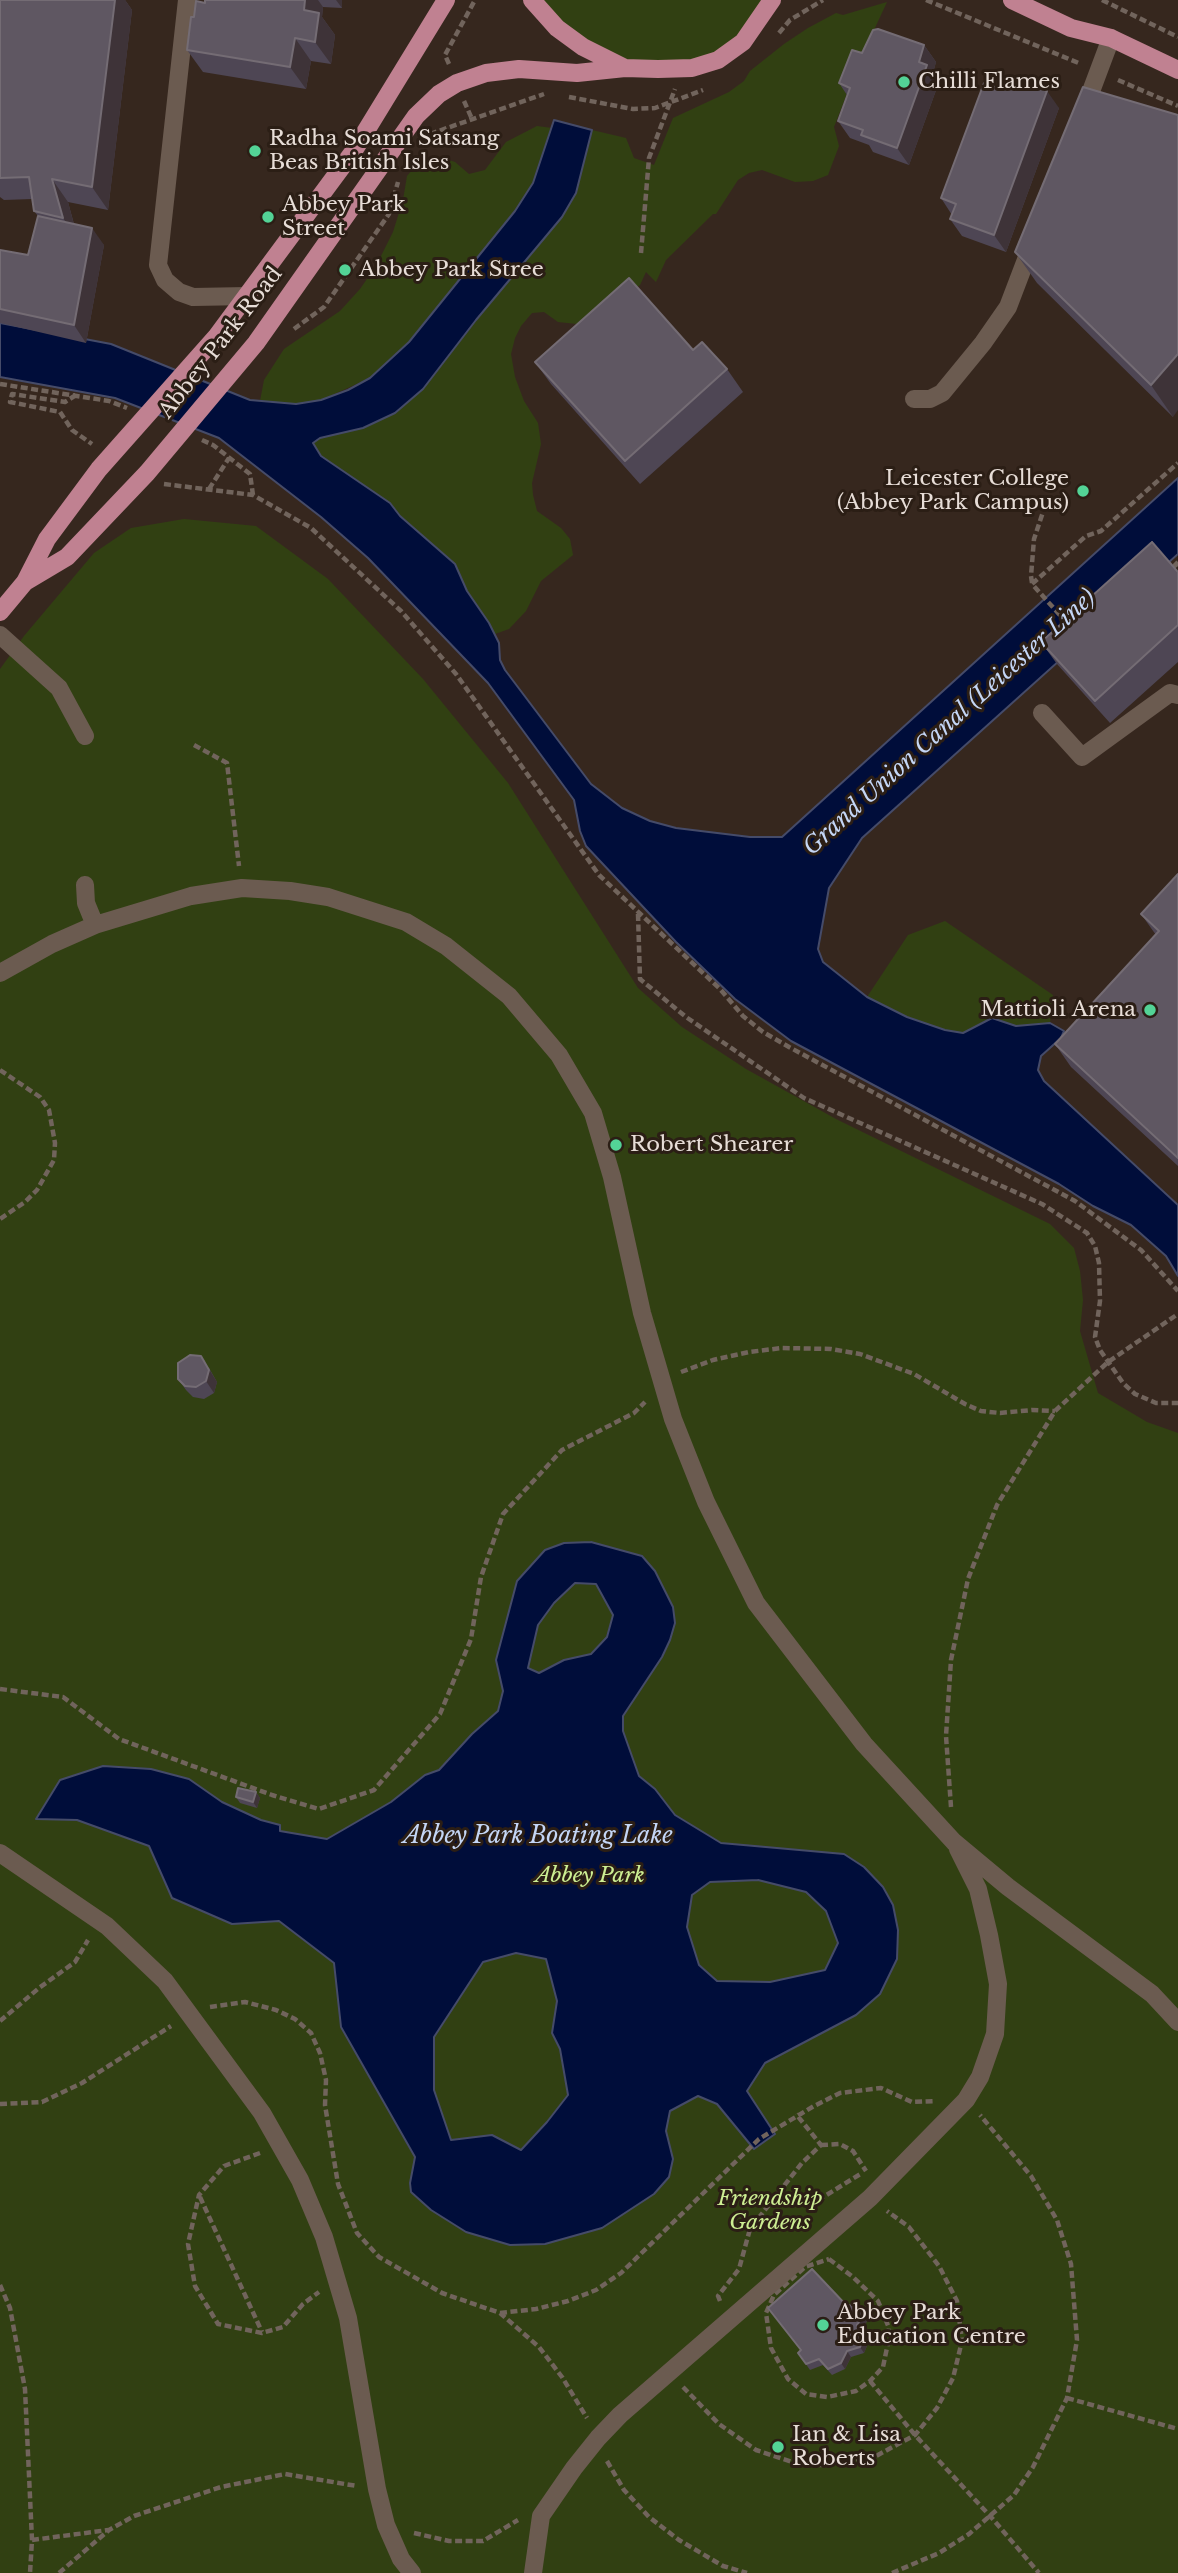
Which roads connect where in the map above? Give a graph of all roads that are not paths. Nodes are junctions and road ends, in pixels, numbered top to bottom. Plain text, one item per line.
1 (187, 0) edge
2 (446, 0) edge
3 (532, 0) edge
4 (772, 0) edge
5 (1012, 0) edge
6 (1111, 38) junction
7 (625, 68) junction
8 (1178, 70) edge
9 (1078, 124) edge
10 (1039, 227) edge
11 (248, 296) junction
12 (914, 399) dead end
13 (25, 582) junction
14 (0, 612) edge
15 (0, 635) edge
16 (1178, 695) edge
17 (1042, 713) dead end
18 (85, 736) dead end
19 (85, 885) dead end
20 (95, 925) junction
21 (0, 973) edge
22 (954, 1842) junction
23 (0, 1853) edge
24 (1178, 2022) edge
25 (412, 2573) edge
26 (533, 2573) edge

1 - 11 street
2 - 11 main road, Abbey Park Road
3 - 7 main road
4 - 7 main road, Abbey Park Road
5 - 6 main road
6 - 8 main road
6 - 9 street
7 - 13 main road, Abbey Park Road
10 - 12 street
11 - 13 main road, Abbey Park Road
13 - 14 main road, Abbey Park Road
15 - 18 street
16 - 17 street
19 - 20 street
20 - 21 street
20 - 22 street
22 - 24 street
22 - 26 street
23 - 25 street

